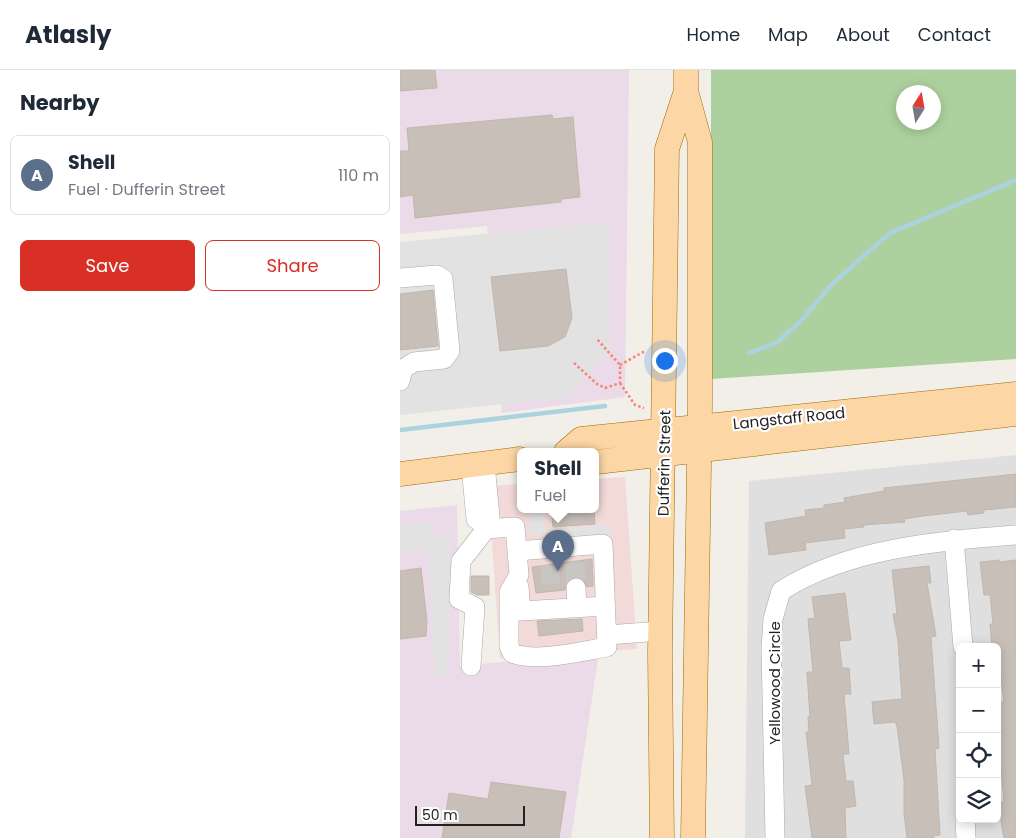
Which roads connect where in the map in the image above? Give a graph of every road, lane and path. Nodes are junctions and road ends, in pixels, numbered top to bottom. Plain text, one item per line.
1 (686, 80) edge
2 (400, 278) edge
3 (596, 338) dead end
4 (646, 350) dead end
5 (574, 363) dead end
6 (620, 365) junction
7 (400, 381) edge
8 (620, 383) junction
9 (1016, 394) edge
10 (646, 408) dead end
11 (1016, 414) edge
12 (664, 429) junction
13 (699, 439) junction
14 (571, 448) edge
15 (664, 454) junction
16 (517, 459) edge
17 (599, 462) edge
18 (478, 465) junction
19 (400, 474) edge
20 (485, 527) junction
21 (1016, 535) edge
22 (954, 539) junction
23 (517, 551) junction
24 (518, 575) junction
25 (576, 588) tunnel mouth
26 (606, 606) junction
27 (577, 608) junction
28 (661, 631) junction
29 (607, 635) junction
30 (963, 643) edge
31 (471, 666) dead end
32 (965, 823) edge
33 (662, 838) edge
34 (693, 838) edge
35 (775, 838) edge
36 (966, 838) edge

1 - 12 main road, Dufferin Street
1 - 13 main road, Dufferin Street
2 - 7 street
3 - 6 path
4 - 6 path
5 - 8 path
6 - 8 path
8 - 10 path
9 - 13 main road, Langstaff Road
11 - 13 main road, Langstaff Road
12 - 13 main road, Langstaff Road
12 - 14 main road, Langstaff Road
12 - 15 main road, Dufferin Street
13 - 15 main road, Langstaff Road
13 - 34 main road, Dufferin Street
15 - 17 main road, Langstaff Road
15 - 28 main road, Dufferin Street
16 - 18 main road
18 - 19 main road
18 - 20 street
20 - 23 street
20 - 31 street
21 - 22 street, Yellowood Circle
22 - 30 street
22 - 35 street, Yellowood Circle
23 - 24 street
23 - 26 street
24 - 27 street
24 - 29 street
25 - 27 street
26 - 27 street
26 - 29 street
28 - 29 street
28 - 33 main road, Dufferin Street
32 - 36 street

